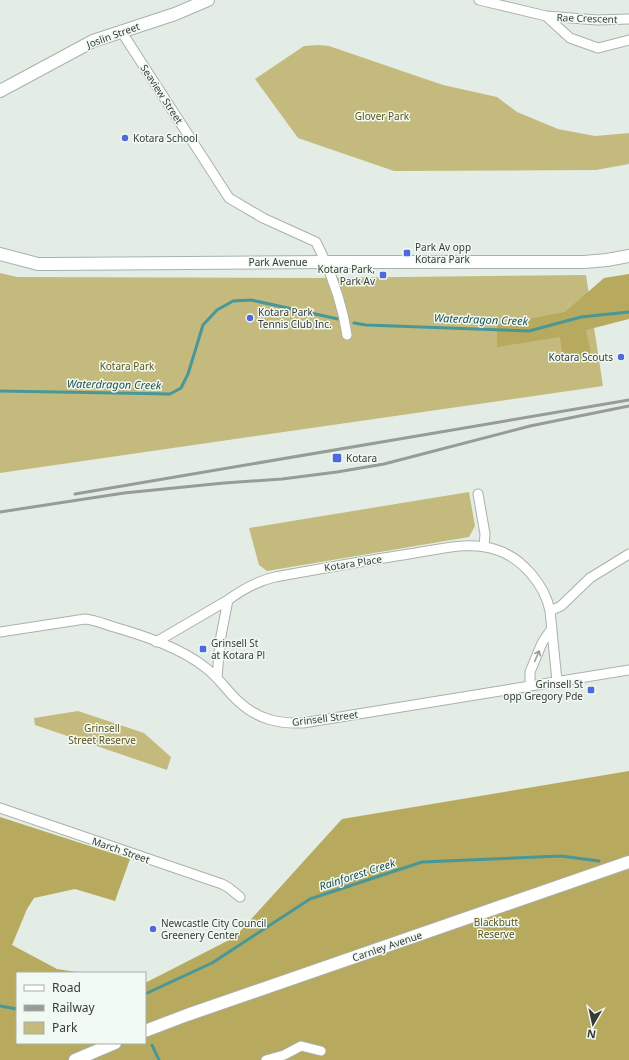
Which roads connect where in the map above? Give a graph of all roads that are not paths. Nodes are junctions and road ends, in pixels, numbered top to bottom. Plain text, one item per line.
1 (208, 0) edge
2 (479, 0) edge
3 (546, 16) junction
4 (629, 19) edge
5 (120, 31) junction
6 (629, 40) edge
7 (0, 91) edge
8 (0, 254) edge
9 (629, 256) edge
10 (326, 262) junction
11 (347, 336) dead end
12 (478, 494) dead end
13 (484, 546) junction
14 (629, 554) edge
15 (228, 600) junction
16 (550, 611) junction
17 (552, 628) junction
18 (0, 632) edge
19 (156, 642) junction
20 (629, 670) edge
21 (217, 678) junction
22 (557, 681) junction
23 (530, 685) junction
24 (0, 808) edge
25 (629, 862) edge
26 (240, 897) dead end
27 (146, 1031) edge
28 (113, 1044) edge
29 (321, 1051) dead end
30 (75, 1060) edge
31 (266, 1060) edge

1 - 5 main road, Joslin Street
2 - 3 street, Rae Crescent
3 - 4 street, Rae Crescent
3 - 6 street, Rae Crescent
5 - 7 main road, Joslin Street
5 - 10 street, Seaview Street
8 - 10 main road, Park Avenue
9 - 10 main road, Park Avenue
10 - 11 street, Seaview Street
12 - 13 street
13 - 15 street, Kotara Place
13 - 16 street, Kotara Place
14 - 16 street
15 - 19 street, Kotara Place
15 - 21 street
16 - 17 street, Kotara Place
17 - 22 street, Kotara Place
23 -> 17 street
18 - 19 street, Grinsell Street
19 - 21 street, Grinsell Street
20 - 22 street, Grinsell Street
21 - 23 street, Grinsell Street
22 - 23 street, Grinsell Street
24 - 26 street, March Street
25 - 27 main road, Carnley Avenue
28 - 30 main road
29 - 31 street

